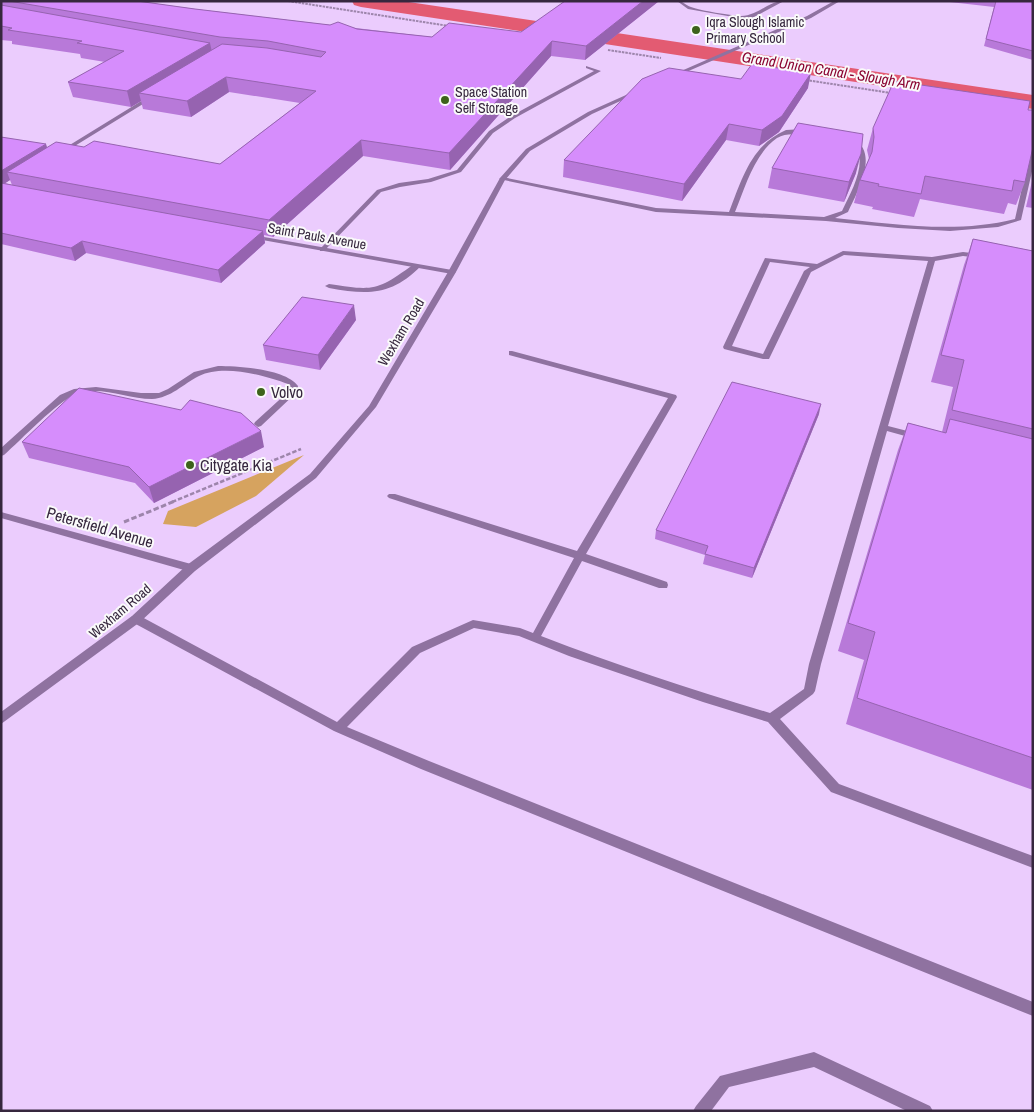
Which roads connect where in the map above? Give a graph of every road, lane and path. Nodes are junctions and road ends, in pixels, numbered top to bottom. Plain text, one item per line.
1 (679, 1) edge
2 (782, 1) edge
3 (838, 1) edge
4 (588, 67) edge
5 (663, 80) edge
6 (647, 87) edge
7 (156, 94) edge
8 (808, 132) edge
9 (842, 137) edge
10 (1033, 152) edge
11 (58, 155) edge
12 (502, 179) junction
13 (731, 214) junction
14 (825, 219) junction
15 (247, 236) edge
16 (322, 250) junction
17 (988, 256) edge
18 (932, 259) junction
19 (417, 266) junction
20 (818, 266) junction
21 (452, 272) junction
22 (329, 286) dead end
23 (512, 353) dead end
24 (258, 424) dead end
25 (883, 427) junction
26 (930, 439) edge
27 (303, 448) dead end
28 (1, 453) edge
29 (392, 496) dead end
30 (2, 516) edge
31 (84, 538) junction
32 (581, 556) junction
33 (190, 568) junction
34 (664, 585) dead end
35 (136, 619) junction
36 (535, 638) junction
37 (772, 718) junction
38 (1, 719) edge
39 (338, 728) junction
40 (1033, 862) edge
41 (1033, 1009) edge
42 (701, 1111) edge
43 (925, 1111) edge

1 - 2 street
3 - 5 street
4 - 16 street
6 - 12 street, Wexham Road
7 - 11 street
8 - 13 street
9 - 14 street
10 - 14 street
12 - 13 street
12 - 21 street, Wexham Road
13 - 14 street
15 - 16 street, Saint Pauls Avenue
16 - 19 street, Saint Pauls Avenue
17 - 18 street
18 - 20 street
18 - 25 street
19 - 21 street, Saint Pauls Avenue
19 - 22 street
20 - 20 street
21 - 33 street, Wexham Road
23 - 32 street
24 - 28 street
25 - 26 street
25 - 37 street
27 - 31 path
29 - 32 street
30 - 31 street, Petersfield Avenue
31 - 33 street, Petersfield Avenue
32 - 34 street
32 - 36 street
33 - 35 street, Wexham Road
35 - 38 street, Wexham Road
35 - 39 street
36 - 37 street
36 - 39 street
37 - 40 street
39 - 41 street
42 - 43 street

